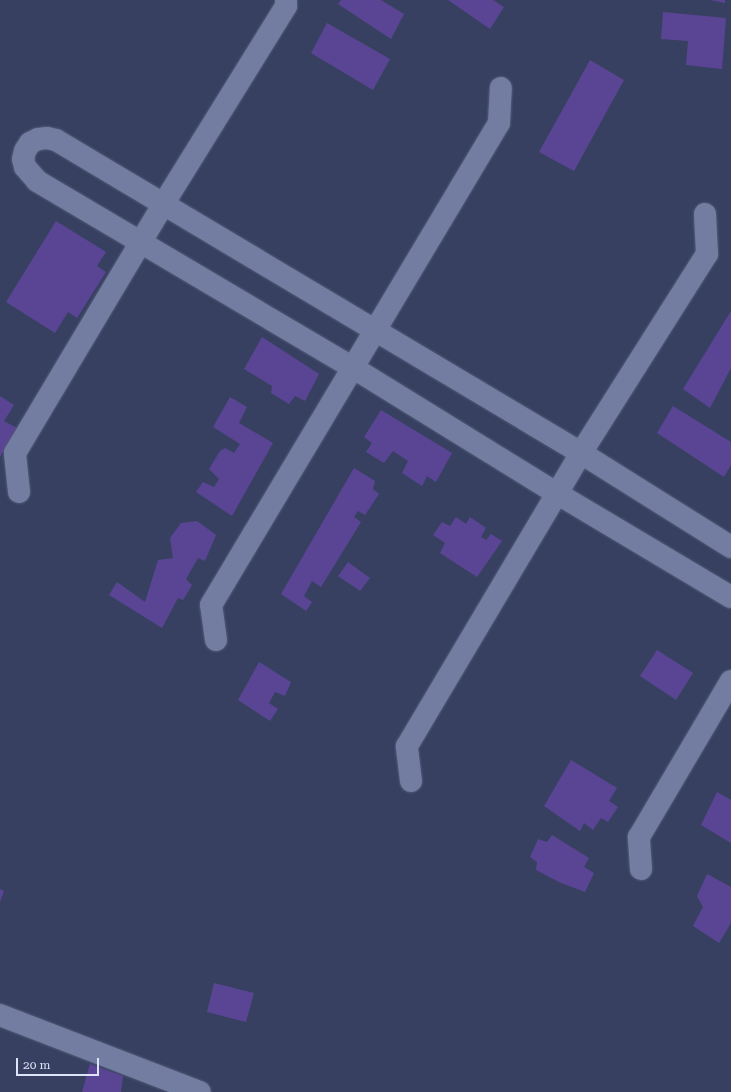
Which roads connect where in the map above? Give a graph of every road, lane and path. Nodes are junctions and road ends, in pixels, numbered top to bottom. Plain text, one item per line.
1 (286, 0) edge
2 (501, 88) dead end
3 (164, 203) junction
4 (705, 214) dead end
5 (141, 242) junction
6 (374, 330) junction
7 (352, 367) junction
8 (581, 453) junction
9 (19, 492) dead end
10 (558, 494) junction
11 (731, 547) edge
12 (731, 597) edge
13 (216, 640) dead end
14 (731, 681) edge
15 (411, 781) dead end
16 (641, 869) dead end
17 (0, 1015) edge
18 (200, 1092) edge

1 - 3 street
2 - 6 street
3 - 5 street
3 - 5 street
3 - 6 street
4 - 8 street
5 - 7 street
5 - 9 street
6 - 7 street
6 - 8 street
7 - 10 street
7 - 13 street
8 - 10 street
8 - 11 street
10 - 12 street
10 - 15 street
14 - 16 street
17 - 18 street

